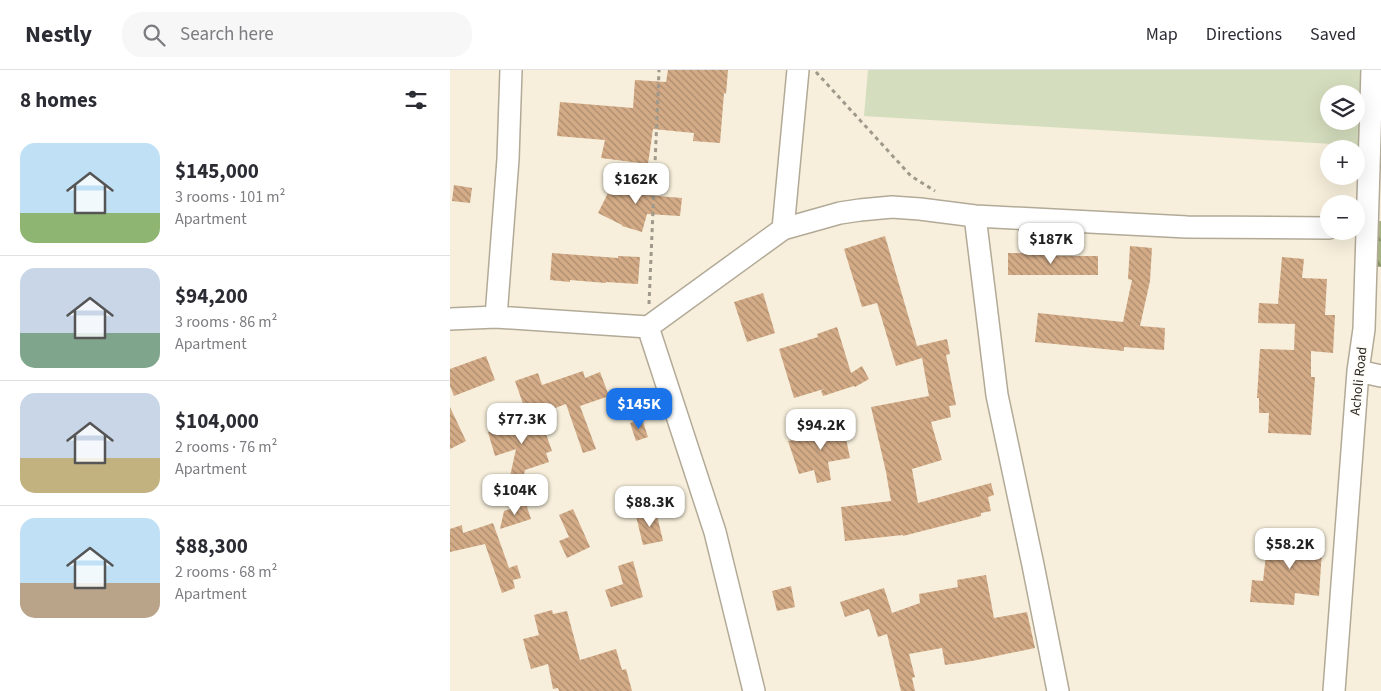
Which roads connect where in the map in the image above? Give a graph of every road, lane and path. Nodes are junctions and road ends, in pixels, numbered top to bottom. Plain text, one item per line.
1 (510, 70) edge
2 (659, 70) edge
3 (798, 70) edge
4 (814, 70) edge
5 (1372, 70) edge
6 (943, 196) dead end
7 (975, 216) junction
8 (1320, 228) edge
9 (783, 229) junction
10 (1368, 229) edge
11 (496, 317) junction
12 (450, 319) edge
13 (648, 327) junction
14 (1358, 372) junction
15 (1381, 376) edge
16 (754, 691) edge
17 (1058, 691) edge
18 (1334, 691) edge

1 - 11 street
2 - 13 path
3 - 9 street
4 - 6 path
5 - 10 street, Acholi Road
7 - 8 street
7 - 9 street
7 - 17 street
9 - 13 street
10 - 14 street, Acholi Road
11 - 12 street
11 - 13 street
13 - 16 street
14 - 15 street
14 - 18 street, Acholi Road

